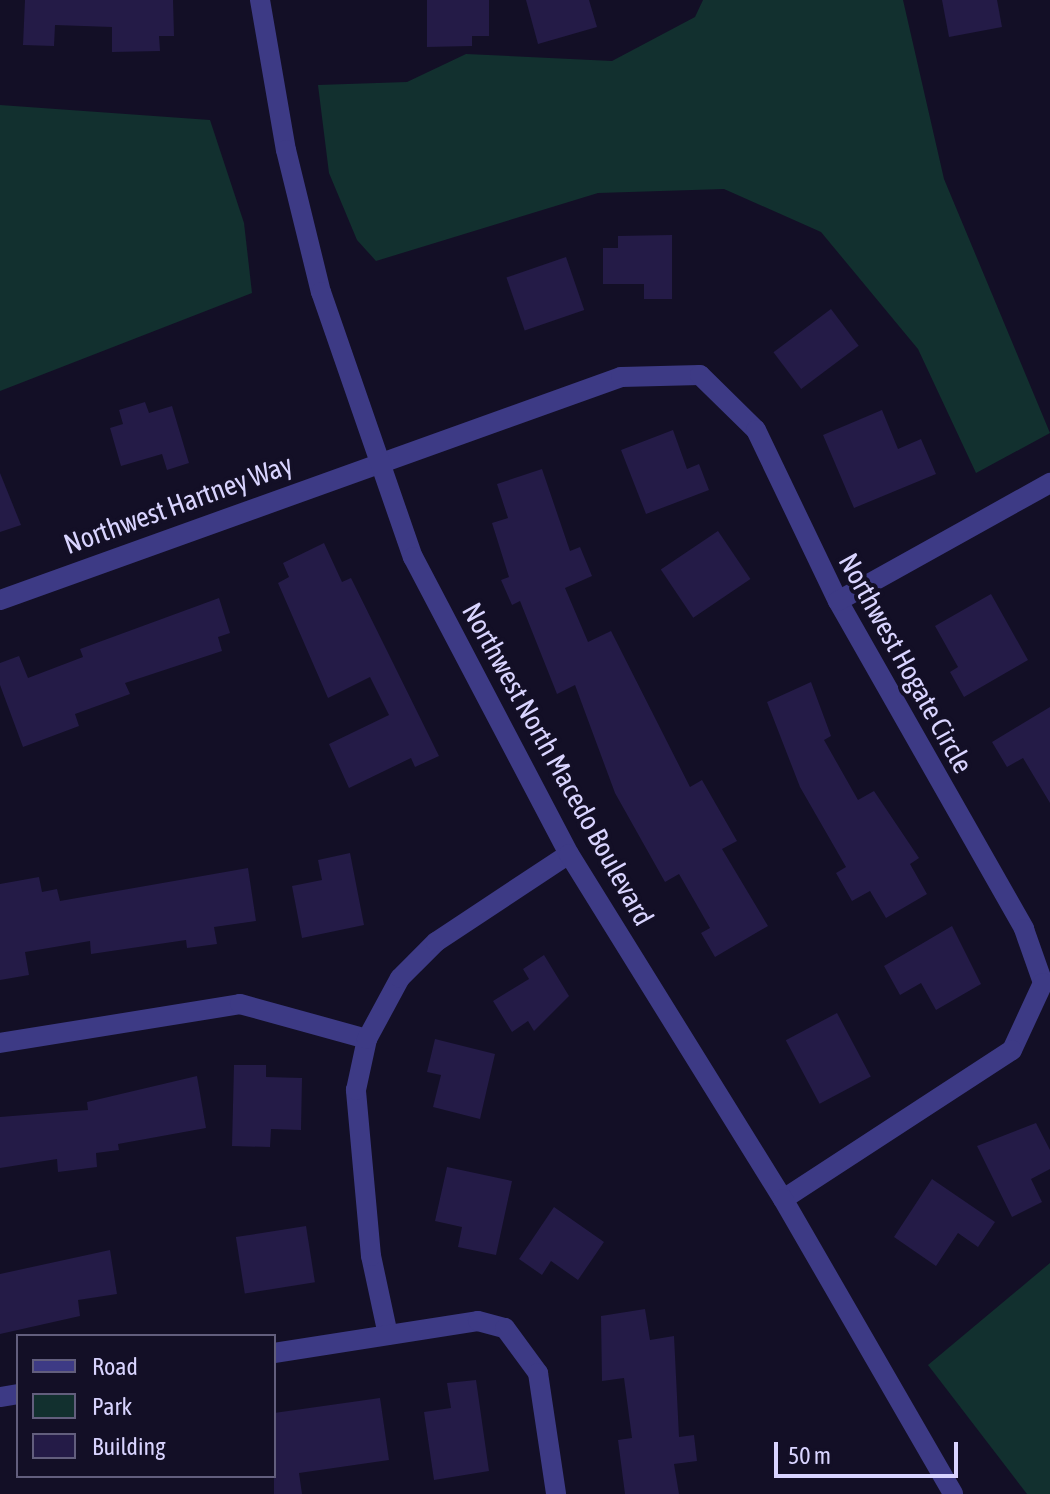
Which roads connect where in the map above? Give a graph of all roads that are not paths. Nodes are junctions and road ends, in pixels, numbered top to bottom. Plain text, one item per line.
1 (260, 0) edge
2 (376, 462) junction
3 (1050, 483) edge
4 (0, 600) edge
5 (838, 601) junction
6 (569, 854) junction
7 (367, 1039) junction
8 (0, 1043) edge
9 (783, 1199) junction
10 (388, 1335) junction
11 (276, 1353) edge
12 (556, 1494) edge
13 (953, 1494) edge

1 - 2 street, Northwest North Macedo Boulevard
2 - 4 street, Northwest Hartney Way
2 - 5 street, Northwest Hogate Circle
2 - 6 street, Northwest North Macedo Boulevard
3 - 5 street
5 - 9 street, Northwest Hogate Circle
6 - 7 street
6 - 9 street, Northwest North Macedo Boulevard
7 - 8 street
7 - 10 street
9 - 13 street, Northwest North Macedo Boulevard
10 - 11 street
10 - 12 street

